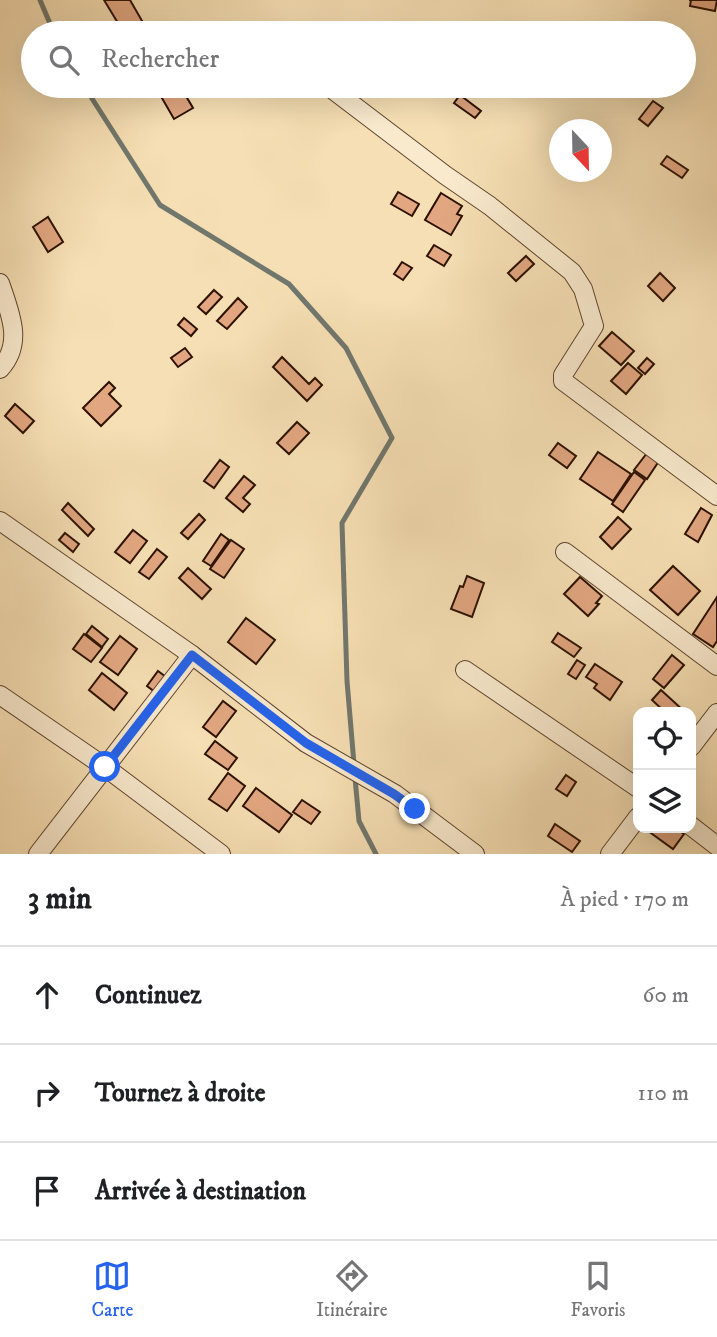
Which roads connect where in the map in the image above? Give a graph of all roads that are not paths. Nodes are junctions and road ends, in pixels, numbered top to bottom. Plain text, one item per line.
1 (344, 98) edge
2 (0, 283) edge
3 (0, 369) edge
4 (717, 496) edge
5 (0, 521) edge
6 (565, 552) dead end
7 (192, 655) junction
8 (717, 666) edge
9 (465, 670) dead end
10 (0, 695) edge
11 (717, 713) edge
12 (696, 740) edge
13 (105, 767) junction
14 (633, 785) edge
15 (633, 824) edge
16 (696, 830) edge
17 (717, 846) edge
18 (38, 854) edge
19 (221, 854) edge
20 (475, 854) edge
21 (610, 854) edge

1 - 4 street
2 - 3 street
5 - 7 street
6 - 8 street
7 - 13 street
7 - 20 street
9 - 14 street
10 - 13 street
11 - 12 street
13 - 18 street
13 - 19 street
15 - 21 street
16 - 17 street

